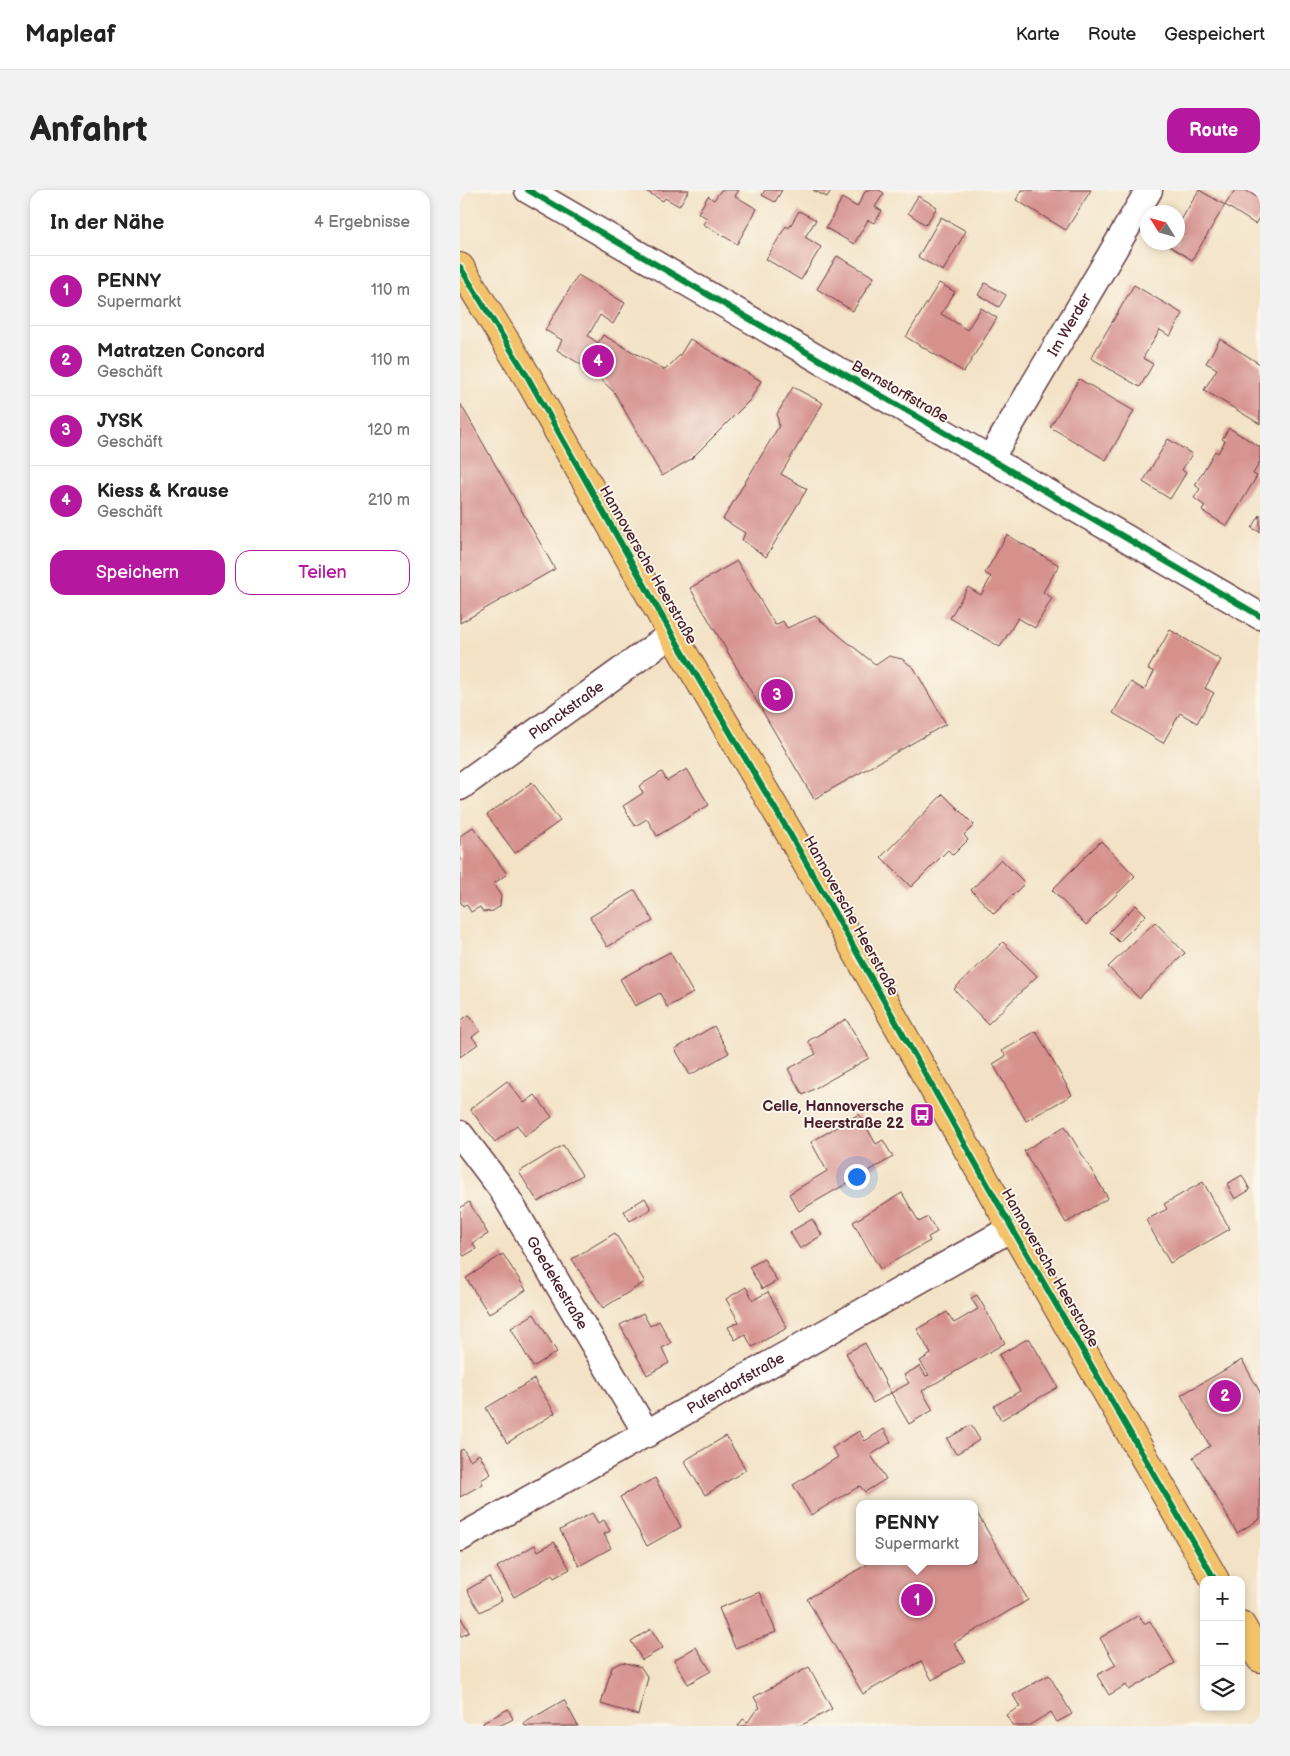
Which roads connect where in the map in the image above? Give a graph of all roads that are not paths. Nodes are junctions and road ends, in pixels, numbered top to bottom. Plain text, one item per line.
1 (528, 190) edge
2 (1149, 190) edge
3 (460, 267) edge
4 (990, 459) junction
5 (1260, 616) edge
6 (672, 634) junction
7 (460, 787) edge
8 (460, 1134) edge
9 (1012, 1228) junction
10 (646, 1434) junction
11 (460, 1538) edge
12 (1213, 1576) edge
13 (1245, 1632) edge
14 (1260, 1658) edge

1 - 4 street, Bernstorffstraße
2 - 4 street, Im Werder
3 - 6 main road, Hannoversche Heerstraße
4 - 5 street, Bernstorffstraße
6 - 7 street, Planckstraße
6 - 9 main road, Hannoversche Heerstraße
8 - 10 street, Goedekestraße
9 - 10 street, Pufendorfstraße
9 - 12 main road, Hannoversche Heerstraße
10 - 11 street, Pufendorfstraße
13 - 14 main road

